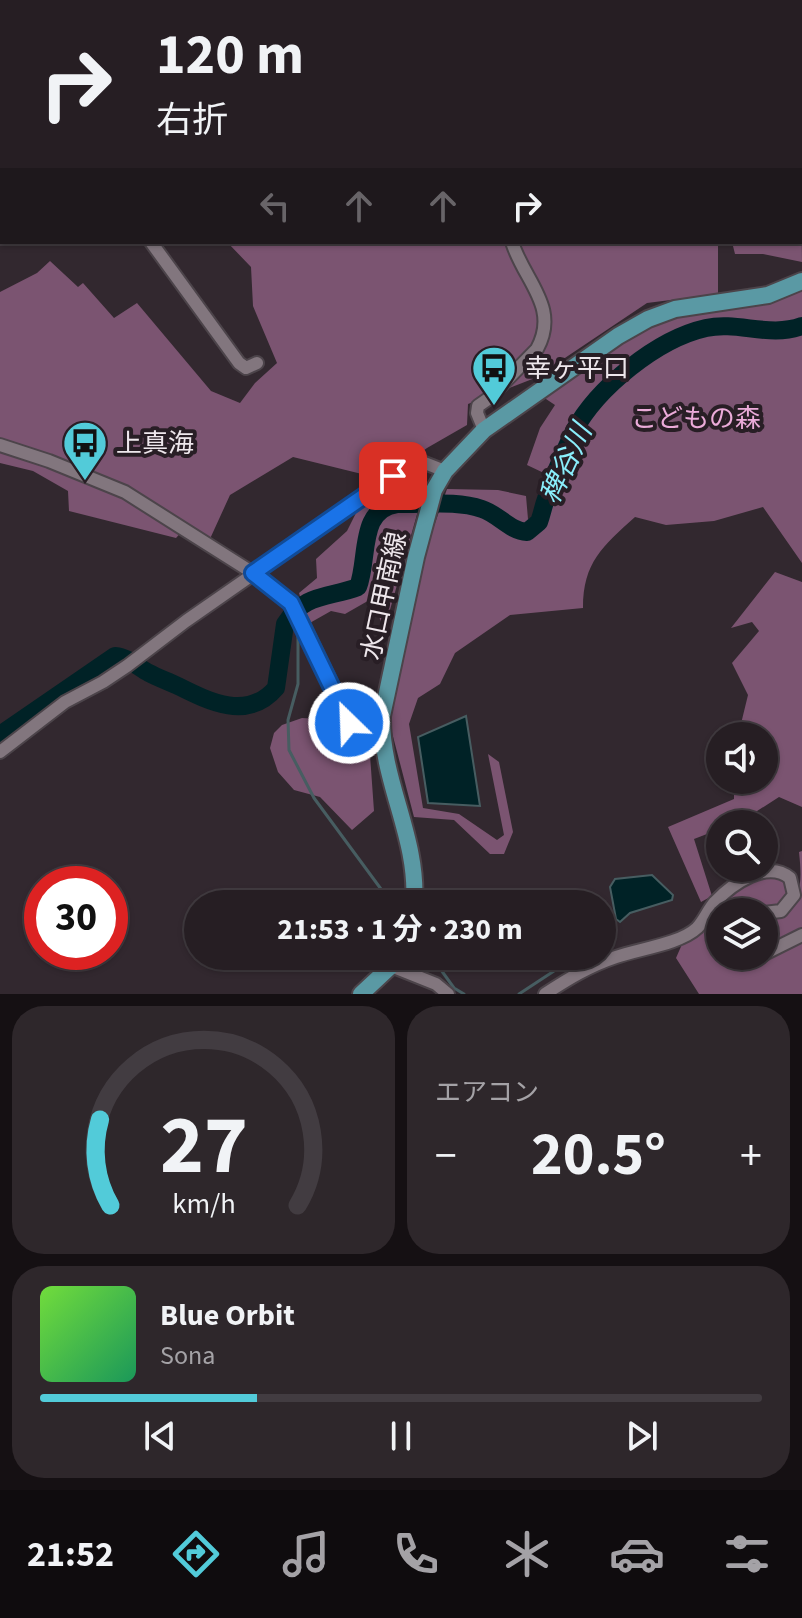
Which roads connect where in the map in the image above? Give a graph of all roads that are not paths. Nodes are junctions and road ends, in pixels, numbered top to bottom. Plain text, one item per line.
1 (152, 244) edge
2 (513, 244) edge
3 (802, 281) edge
4 (257, 363) dead end
5 (484, 430) junction
6 (0, 445) edge
7 (445, 471) junction
8 (253, 573) junction
9 (382, 739) junction
10 (0, 752) edge
11 (415, 890) edge
12 (720, 898) edge
13 (778, 911) edge
14 (706, 915) edge
15 (802, 935) edge
16 (778, 947) edge
17 (384, 970) edge
18 (410, 970) edge
19 (361, 994) edge
20 (448, 994) edge
21 (545, 994) edge

1 - 4 street
2 - 5 street
3 - 5 main road, 水口甲南線
5 - 7 main road, 水口甲南線
6 - 8 street
7 - 8 street
7 - 9 main road, 水口甲南線
8 - 9 street
8 - 10 street
9 - 11 main road, 水口甲南線
12 - 13 street
14 - 21 street
15 - 16 street
17 - 19 main road
18 - 20 street

